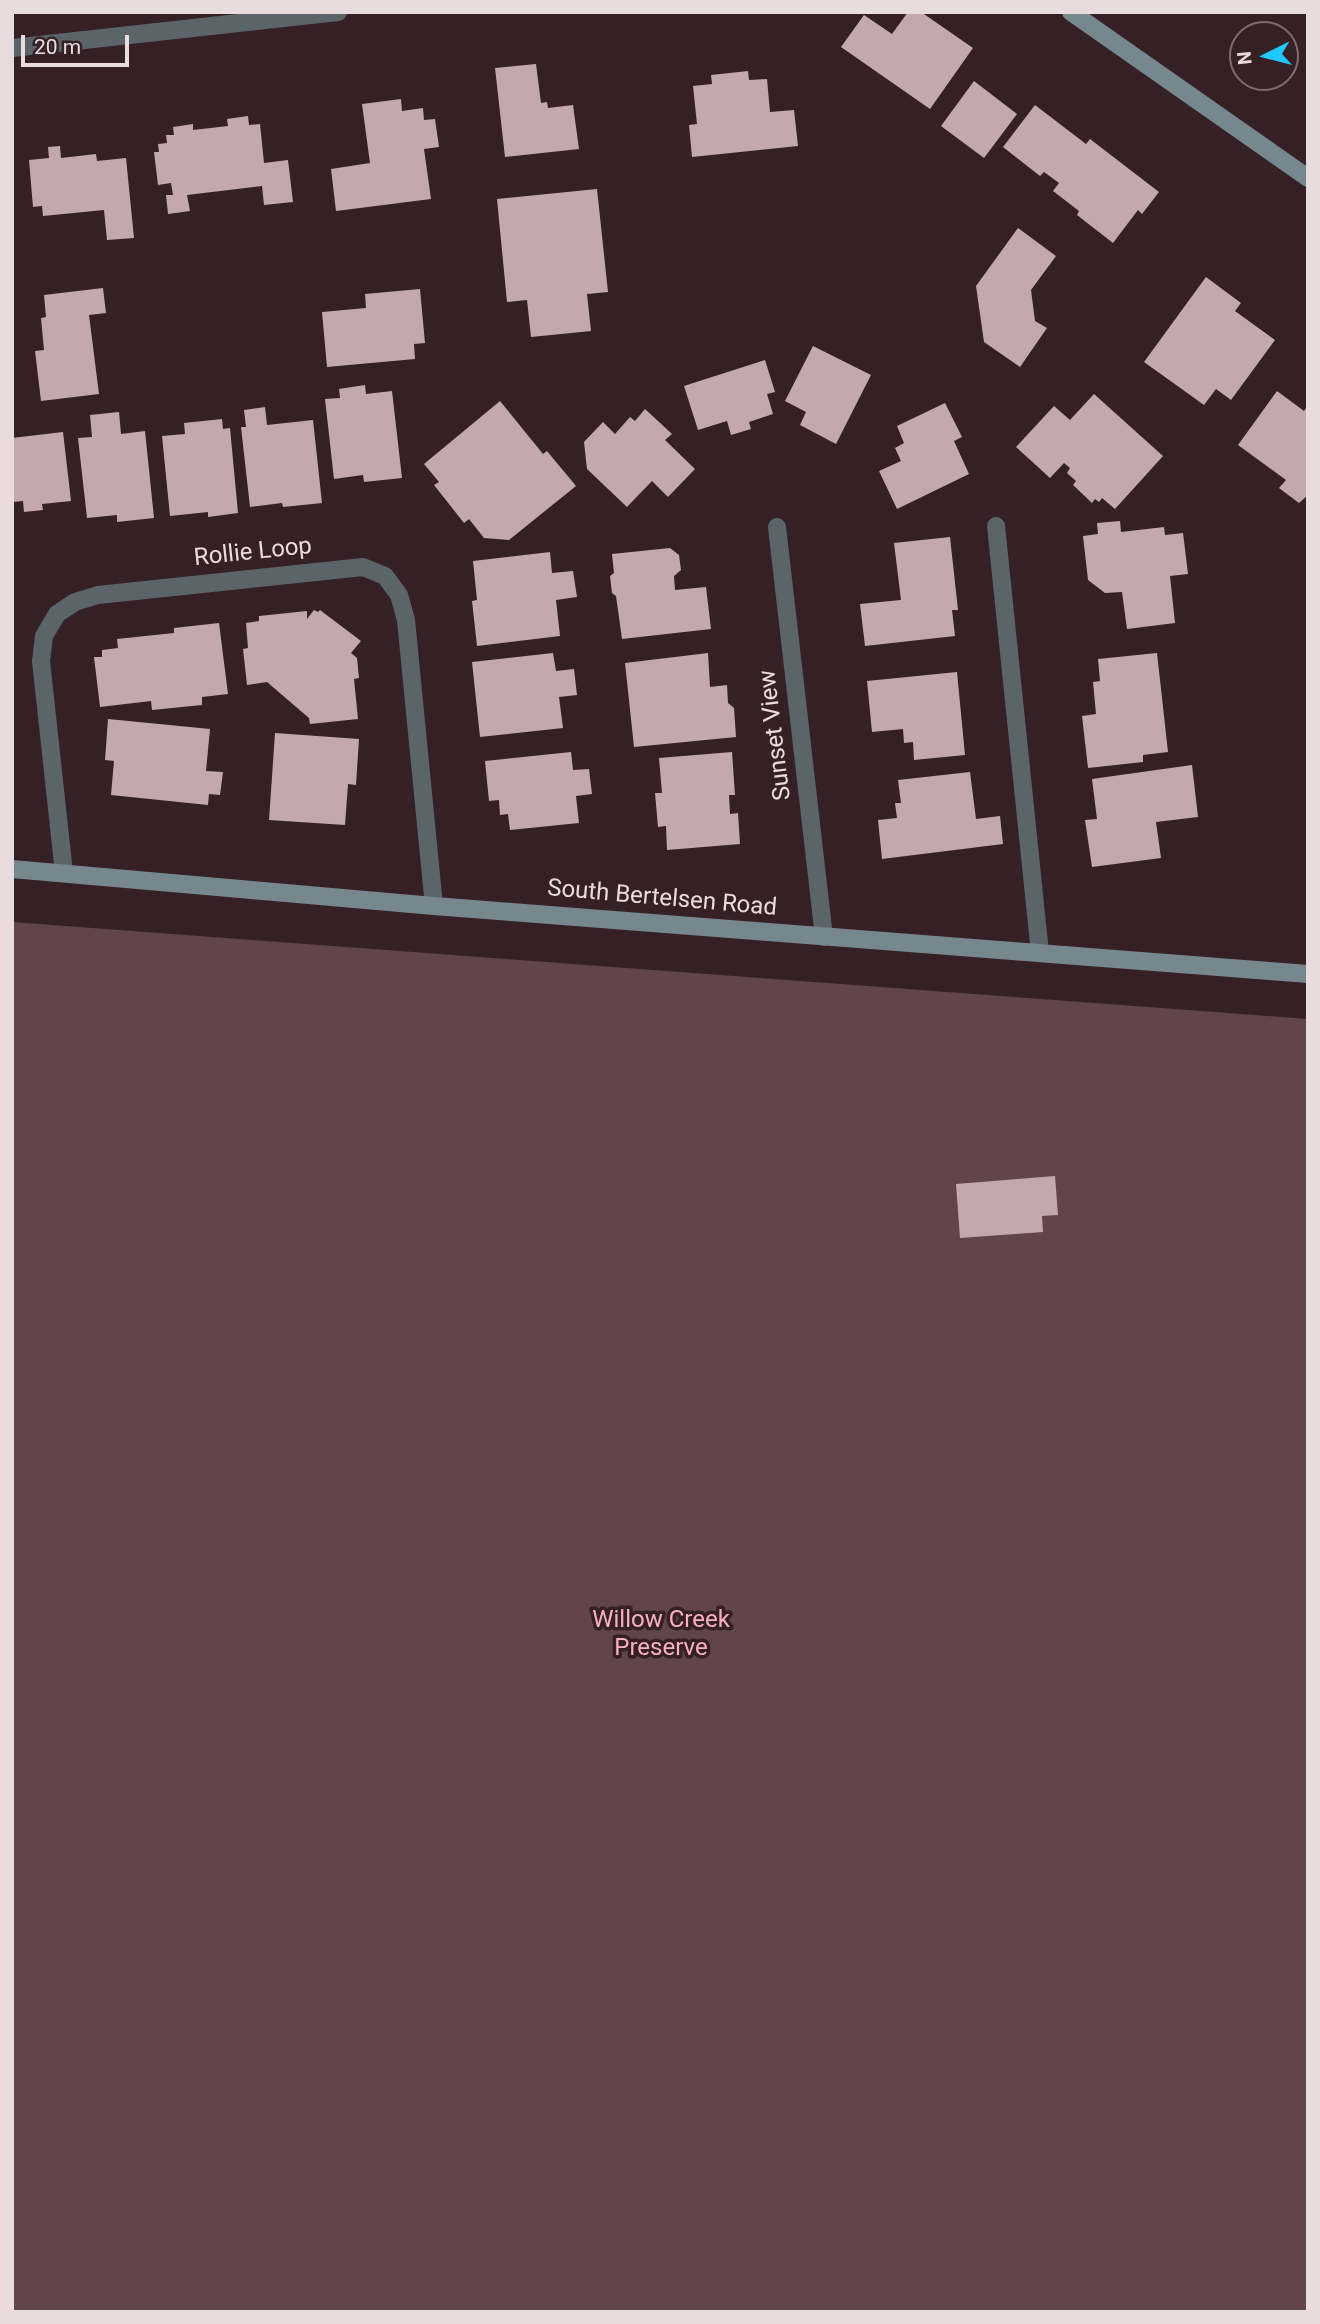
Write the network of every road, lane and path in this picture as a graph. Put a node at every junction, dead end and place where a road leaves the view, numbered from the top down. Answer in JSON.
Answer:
{"nodes":[{"id":1,"x":338,"y":12,"type":"edge"},
{"id":2,"x":1071,"y":12,"type":"edge"},
{"id":3,"x":12,"y":48,"type":"edge"},
{"id":4,"x":1308,"y":178,"type":"edge"},
{"id":5,"x":996,"y":526,"type":"dead end"},
{"id":6,"x":777,"y":527,"type":"dead end"},
{"id":7,"x":12,"y":869,"type":"edge"},
{"id":8,"x":64,"y":873,"type":"junction"},
{"id":9,"x":435,"y":906,"type":"junction"},
{"id":10,"x":824,"y":937,"type":"junction"},
{"id":11,"x":1040,"y":953,"type":"junction"},
{"id":12,"x":1308,"y":974,"type":"edge"}],
"edges":[{"from":1,"to":3,"type":"street"},
{"from":2,"to":4,"type":"main road"},
{"from":5,"to":11,"type":"street"},
{"from":6,"to":10,"type":"street","name":"Sunset View"},
{"from":7,"to":8,"type":"main road","name":"South Bertelsen Road"},
{"from":8,"to":9,"type":"main road","name":"South Bertelsen Road"},
{"from":8,"to":9,"type":"street","name":"Rollie Loop"},
{"from":9,"to":10,"type":"main road","name":"South Bertelsen Road"},
{"from":10,"to":11,"type":"main road","name":"South Bertelsen Road"},
{"from":11,"to":12,"type":"main road","name":"South Bertelsen Road"}]}
